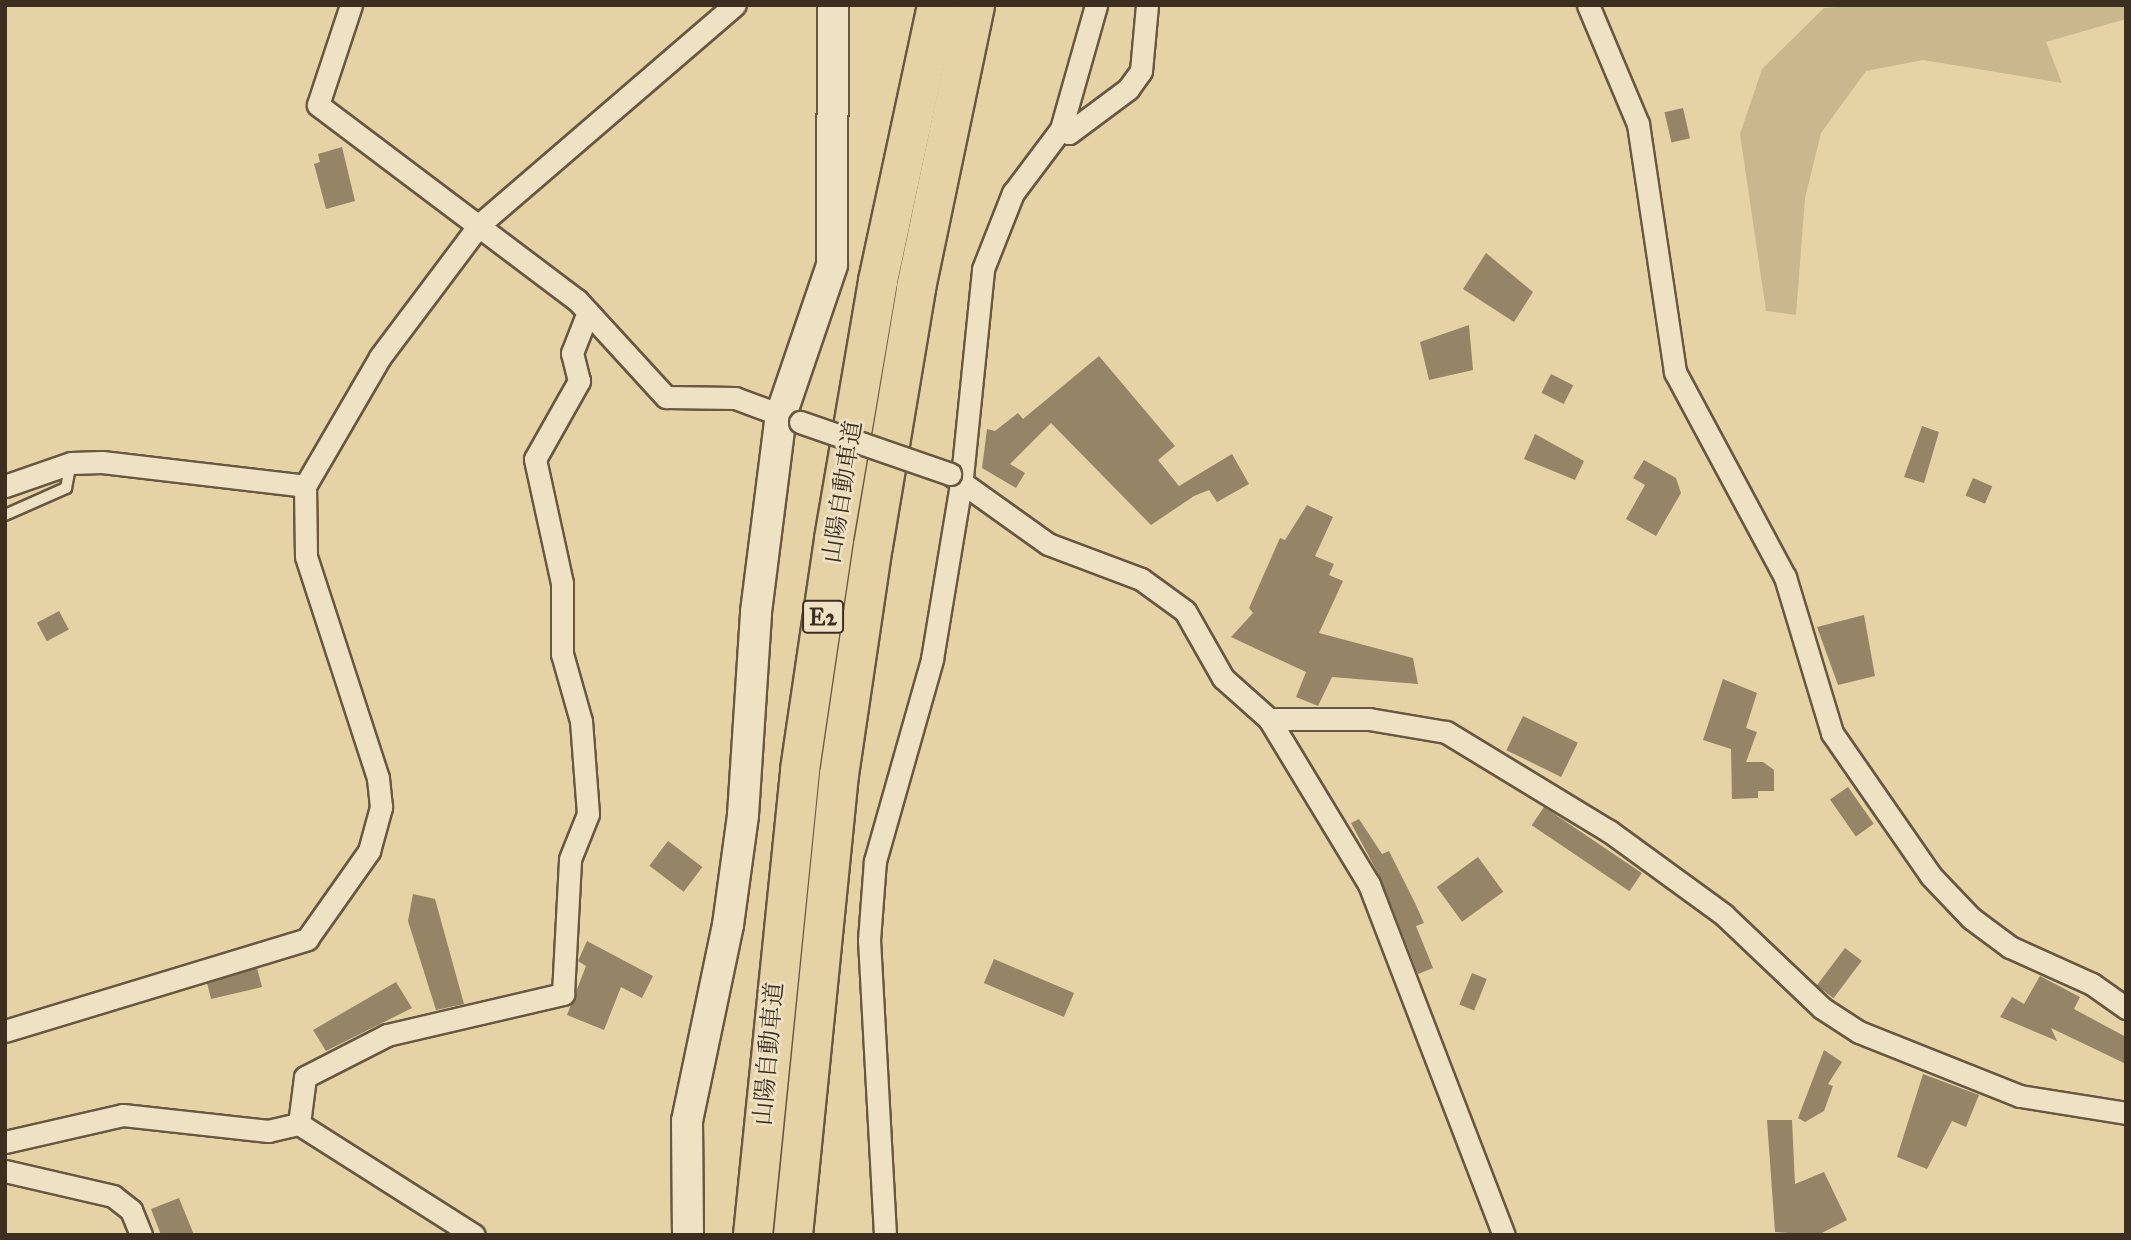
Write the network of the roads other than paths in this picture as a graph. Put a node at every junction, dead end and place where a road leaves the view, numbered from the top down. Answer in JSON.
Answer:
{"nodes":[{"id":1,"x":351,"y":5,"type":"edge"},
{"id":2,"x":735,"y":5,"type":"edge"},
{"id":3,"x":833,"y":5,"type":"edge"},
{"id":4,"x":937,"y":5,"type":"edge"},
{"id":5,"x":975,"y":5,"type":"edge"},
{"id":6,"x":1096,"y":5,"type":"edge"},
{"id":7,"x":1147,"y":5,"type":"edge"},
{"id":8,"x":1588,"y":5,"type":"edge"},
{"id":9,"x":1061,"y":130,"type":"junction"},
{"id":10,"x":480,"y":225,"type":"junction"},
{"id":11,"x":588,"y":312,"type":"junction"},
{"id":12,"x":790,"y":419,"type":"junction"},
{"id":13,"x":71,"y":463,"type":"junction"},
{"id":14,"x":956,"y":475,"type":"junction"},
{"id":15,"x":5,"y":486,"type":"edge"},
{"id":16,"x":305,"y":486,"type":"junction"},
{"id":17,"x":5,"y":515,"type":"edge"},
{"id":18,"x":1269,"y":719,"type":"junction"},
{"id":19,"x":2126,"y":1008,"type":"edge"},
{"id":20,"x":5,"y":1031,"type":"edge"},
{"id":21,"x":2126,"y":1113,"type":"edge"},
{"id":22,"x":299,"y":1124,"type":"junction"},
{"id":23,"x":5,"y":1142,"type":"edge"},
{"id":24,"x":5,"y":1171,"type":"edge"},
{"id":25,"x":141,"y":1235,"type":"edge"},
{"id":26,"x":474,"y":1235,"type":"edge"},
{"id":27,"x":688,"y":1235,"type":"edge"},
{"id":28,"x":753,"y":1235,"type":"edge"},
{"id":29,"x":793,"y":1235,"type":"edge"},
{"id":30,"x":885,"y":1235,"type":"edge"},
{"id":31,"x":1504,"y":1235,"type":"edge"}],
"edges":[{"from":1,"to":10,"type":"street"},
{"from":2,"to":10,"type":"street"},
{"from":3,"to":12,"type":"street"},
{"from":4,"to":28,"type":"highway","name":"山陽自動車道","number":"E2"},
{"from":5,"to":29,"type":"highway","name":"山陽自動車道","number":"E2"},
{"from":6,"to":9,"type":"street"},
{"from":7,"to":9,"type":"street"},
{"from":8,"to":19,"type":"street"},
{"from":9,"to":14,"type":"street"},
{"from":10,"to":11,"type":"street"},
{"from":10,"to":16,"type":"street"},
{"from":11,"to":12,"type":"street"},
{"from":11,"to":22,"type":"street"},
{"from":12,"to":14,"type":"street","bridge":true},
{"from":12,"to":27,"type":"street"},
{"from":13,"to":15,"type":"street"},
{"from":13,"to":16,"type":"street"},
{"from":13,"to":17,"type":"lane"},
{"from":14,"to":18,"type":"street"},
{"from":14,"to":30,"type":"street"},
{"from":16,"to":20,"type":"street"},
{"from":18,"to":21,"type":"street"},
{"from":18,"to":31,"type":"street"},
{"from":22,"to":23,"type":"street"},
{"from":22,"to":26,"type":"street"},
{"from":24,"to":25,"type":"street"}]}
